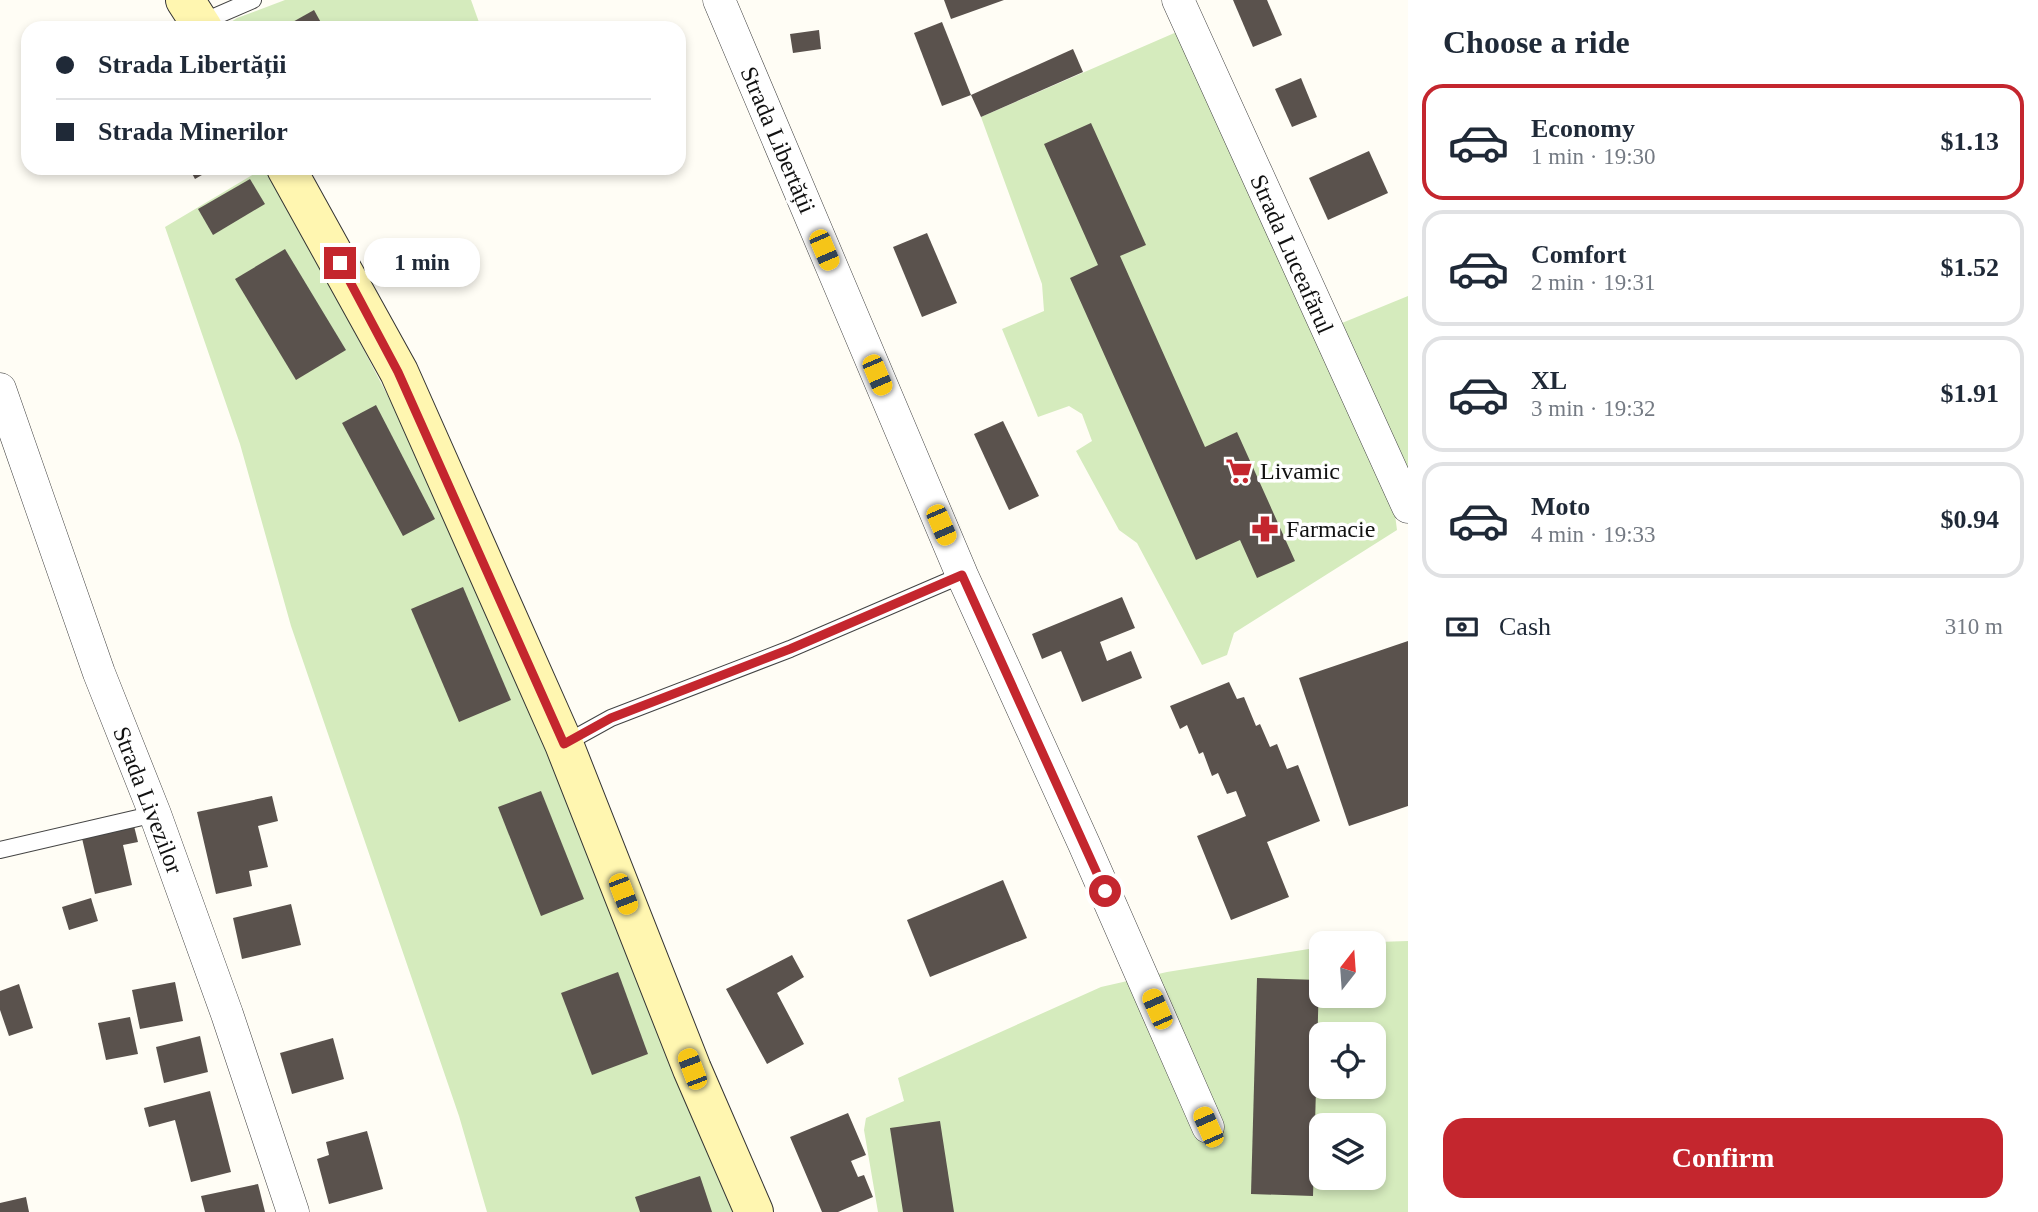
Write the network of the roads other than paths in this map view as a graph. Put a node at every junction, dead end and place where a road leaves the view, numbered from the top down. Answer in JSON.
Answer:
{"nodes":[{"id":1,"x":253,"y":0,"type":"edge"},
{"id":2,"x":719,"y":0,"type":"edge"},
{"id":3,"x":1178,"y":0,"type":"edge"},
{"id":4,"x":196,"y":17,"type":"edge"},
{"id":5,"x":290,"y":175,"type":"edge"},
{"id":6,"x":0,"y":388,"type":"edge"},
{"id":7,"x":1408,"y":507,"type":"edge"},
{"id":8,"x":962,"y":575,"type":"junction"},
{"id":9,"x":564,"y":744,"type":"junction"},
{"id":10,"x":155,"y":814,"type":"junction"},
{"id":11,"x":0,"y":850,"type":"edge"},
{"id":12,"x":1208,"y":1127,"type":"dead end"},
{"id":13,"x":293,"y":1212,"type":"edge"},
{"id":14,"x":754,"y":1212,"type":"edge"}],
"edges":[{"from":1,"to":4,"type":"lane"},
{"from":2,"to":8,"type":"street","name":"Strada Libertății"},
{"from":3,"to":7,"type":"street","name":"Strada Luceafărul"},
{"from":5,"to":9,"type":"street"},
{"from":6,"to":10,"type":"street","name":"Strada Livezilor"},
{"from":8,"to":9,"type":"lane"},
{"from":8,"to":12,"type":"street","name":"Strada Libertății"},
{"from":9,"to":14,"type":"street"},
{"from":10,"to":11,"type":"lane"},
{"from":10,"to":13,"type":"street","name":"Strada Livezilor"}]}
